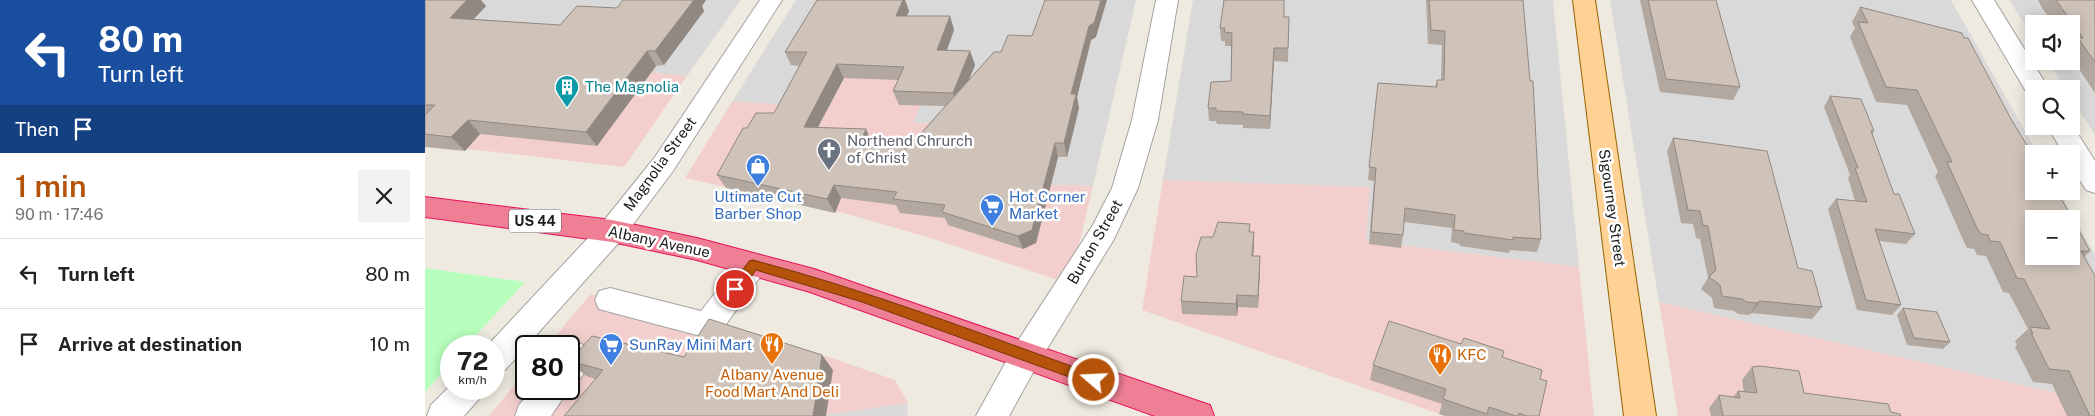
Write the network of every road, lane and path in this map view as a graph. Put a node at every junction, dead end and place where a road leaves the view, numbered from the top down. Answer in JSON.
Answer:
{"nodes":[{"id":1,"x":771,"y":0,"type":"edge"},
{"id":2,"x":1167,"y":0,"type":"edge"},
{"id":3,"x":1584,"y":0,"type":"edge"},
{"id":4,"x":1983,"y":0,"type":"edge"},
{"id":5,"x":2032,"y":80,"type":"edge"},
{"id":6,"x":2066,"y":135,"type":"edge"},
{"id":7,"x":2095,"y":183,"type":"edge"},
{"id":8,"x":425,"y":207,"type":"edge"},
{"id":9,"x":612,"y":231,"type":"junction"},
{"id":10,"x":753,"y":265,"type":"junction"},
{"id":11,"x":610,"y":300,"type":"dead end"},
{"id":12,"x":505,"y":348,"type":"edge"},
{"id":13,"x":1025,"y":357,"type":"junction"},
{"id":14,"x":458,"y":400,"type":"edge"},
{"id":15,"x":544,"y":400,"type":"edge"},
{"id":16,"x":443,"y":416,"type":"edge"},
{"id":17,"x":531,"y":416,"type":"edge"},
{"id":18,"x":992,"y":416,"type":"edge"},
{"id":19,"x":1198,"y":416,"type":"edge"},
{"id":20,"x":1640,"y":416,"type":"edge"}],
"edges":[{"from":1,"to":9,"type":"street","name":"Magnolia Street"},
{"from":2,"to":13,"type":"street","name":"Burton Street"},
{"from":3,"to":20,"type":"main road","name":"Sigourney Street"},
{"from":4,"to":5,"type":"street"},
{"from":6,"to":7,"type":"street"},
{"from":8,"to":9,"type":"highway","name":"Albany Avenue","number":"US 44"},
{"from":9,"to":10,"type":"highway","name":"Albany Avenue","number":"US 44"},
{"from":9,"to":12,"type":"street","name":"Magnolia Street"},
{"from":10,"to":11,"type":"street"},
{"from":10,"to":13,"type":"highway","name":"Albany Avenue","number":"US 44"},
{"from":13,"to":18,"type":"street","name":"Burton Street"},
{"from":13,"to":19,"type":"highway","name":"Albany Avenue","number":"US 44"},
{"from":14,"to":16,"type":"street"},
{"from":15,"to":17,"type":"street"}]}
